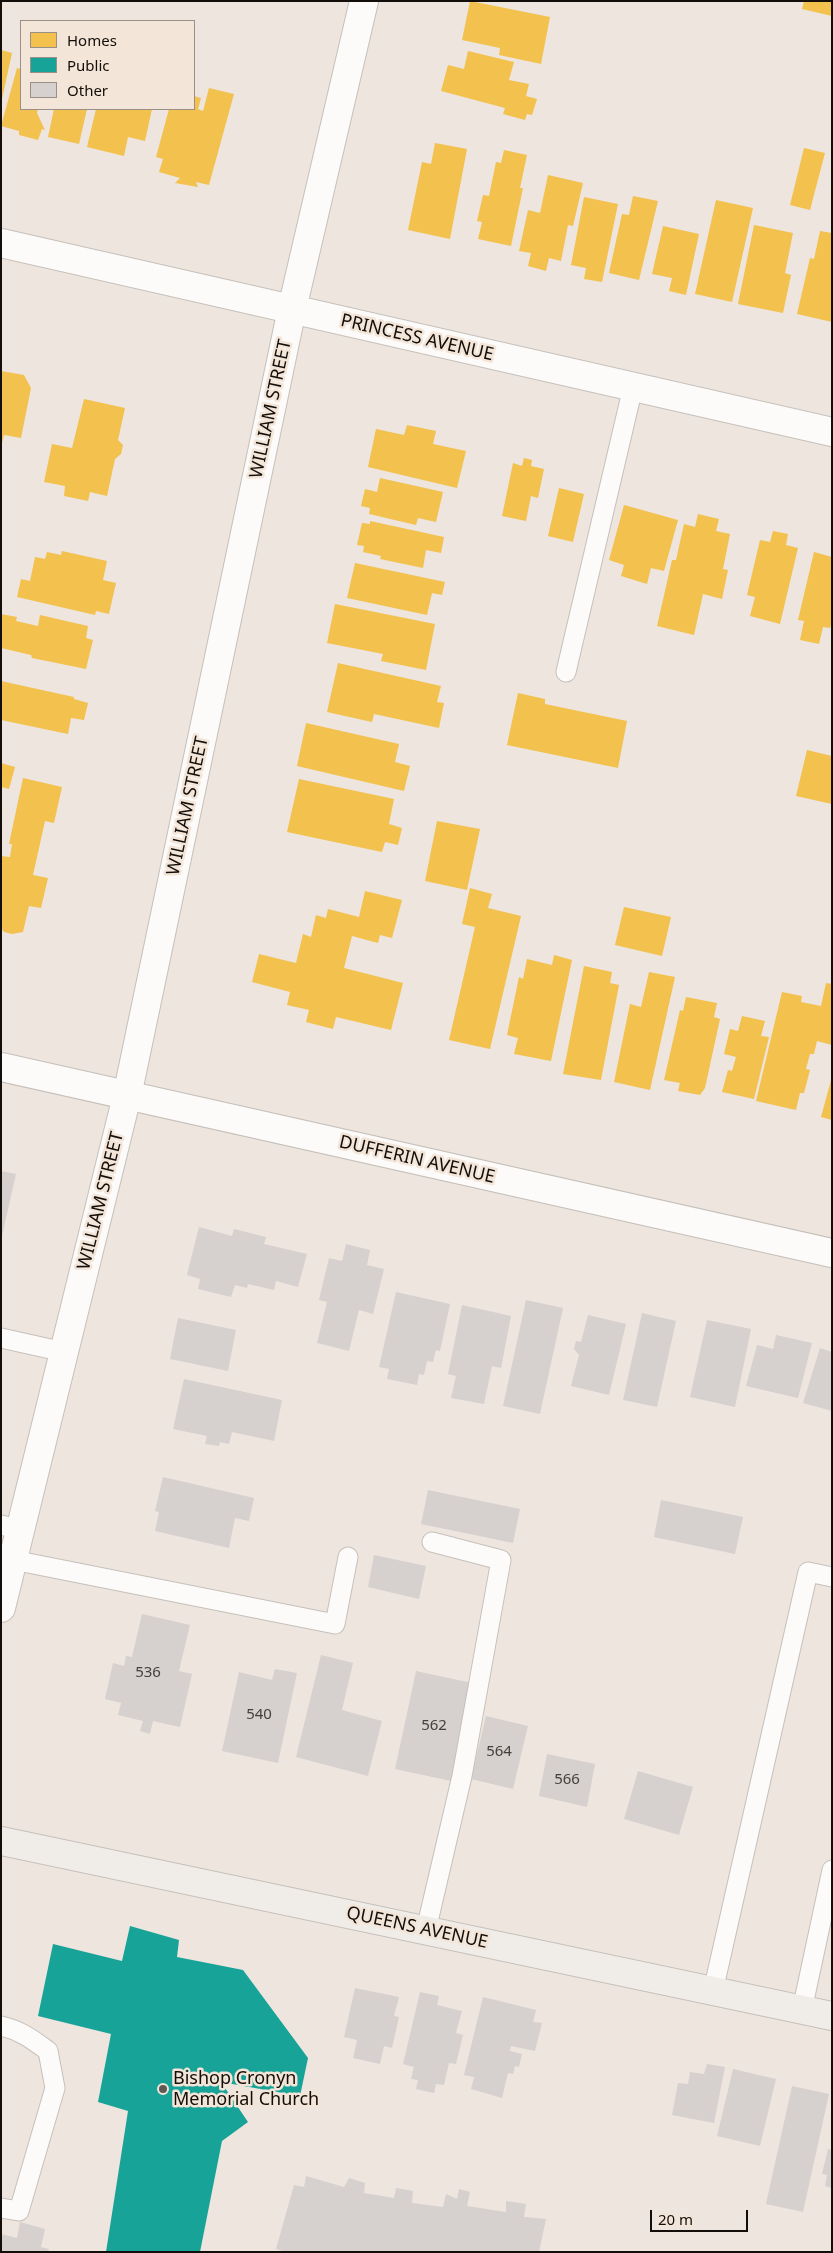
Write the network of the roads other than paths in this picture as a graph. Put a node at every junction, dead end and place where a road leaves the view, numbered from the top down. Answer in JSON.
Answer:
{"nodes":[{"id":1,"x":364,"y":1,"type":"edge"},
{"id":2,"x":1,"y":243,"type":"edge"},
{"id":3,"x":292,"y":309,"type":"junction"},
{"id":4,"x":633,"y":387,"type":"junction"},
{"id":5,"x":832,"y":432,"type":"edge"},
{"id":6,"x":566,"y":672,"type":"dead end"},
{"id":7,"x":1,"y":1068,"type":"edge"},
{"id":8,"x":127,"y":1096,"type":"junction"},
{"id":9,"x":832,"y":1253,"type":"edge"},
{"id":10,"x":1,"y":1338,"type":"edge"},
{"id":11,"x":64,"y":1352,"type":"junction"},
{"id":12,"x":11,"y":1528,"type":"edge"},
{"id":13,"x":432,"y":1542,"type":"dead end"},
{"id":14,"x":348,"y":1558,"type":"dead end"},
{"id":15,"x":13,"y":1560,"type":"junction"},
{"id":16,"x":832,"y":1577,"type":"edge"},
{"id":17,"x":1,"y":1608,"type":"edge"},
{"id":18,"x":1,"y":1841,"type":"edge"},
{"id":19,"x":832,"y":1870,"type":"edge"},
{"id":20,"x":426,"y":1930,"type":"junction"},
{"id":21,"x":713,"y":1991,"type":"junction"},
{"id":22,"x":802,"y":2010,"type":"junction"},
{"id":23,"x":832,"y":2016,"type":"edge"},
{"id":24,"x":1,"y":2026,"type":"edge"},
{"id":25,"x":1,"y":2208,"type":"edge"}],
"edges":[{"from":1,"to":3,"type":"street","name":"WILLIAM STREET"},
{"from":2,"to":3,"type":"street","name":"PRINCESS AVENUE"},
{"from":3,"to":4,"type":"street","name":"PRINCESS AVENUE"},
{"from":3,"to":8,"type":"street","name":"WILLIAM STREET"},
{"from":4,"to":5,"type":"street","name":"PRINCESS AVENUE"},
{"from":4,"to":6,"type":"lane"},
{"from":7,"to":8,"type":"street","name":"DUFFERIN AVENUE"},
{"from":8,"to":9,"type":"street","name":"DUFFERIN AVENUE"},
{"from":8,"to":11,"type":"street","name":"WILLIAM STREET"},
{"from":10,"to":11,"type":"lane"},
{"from":11,"to":12,"type":"street","name":"WILLIAM STREET"},
{"from":12,"to":15,"type":"street","name":"WILLIAM STREET"},
{"from":13,"to":20,"type":"lane"},
{"from":14,"to":15,"type":"lane"},
{"from":15,"to":17,"type":"street","name":"WILLIAM STREET"},
{"from":16,"to":21,"type":"lane"},
{"from":18,"to":20,"type":"main road","name":"QUEENS AVENUE"},
{"from":19,"to":22,"type":"lane"},
{"from":20,"to":21,"type":"main road","name":"QUEENS AVENUE"},
{"from":21,"to":22,"type":"main road","name":"QUEENS AVENUE"},
{"from":22,"to":23,"type":"main road","name":"QUEENS AVENUE"},
{"from":24,"to":25,"type":"lane"}]}
